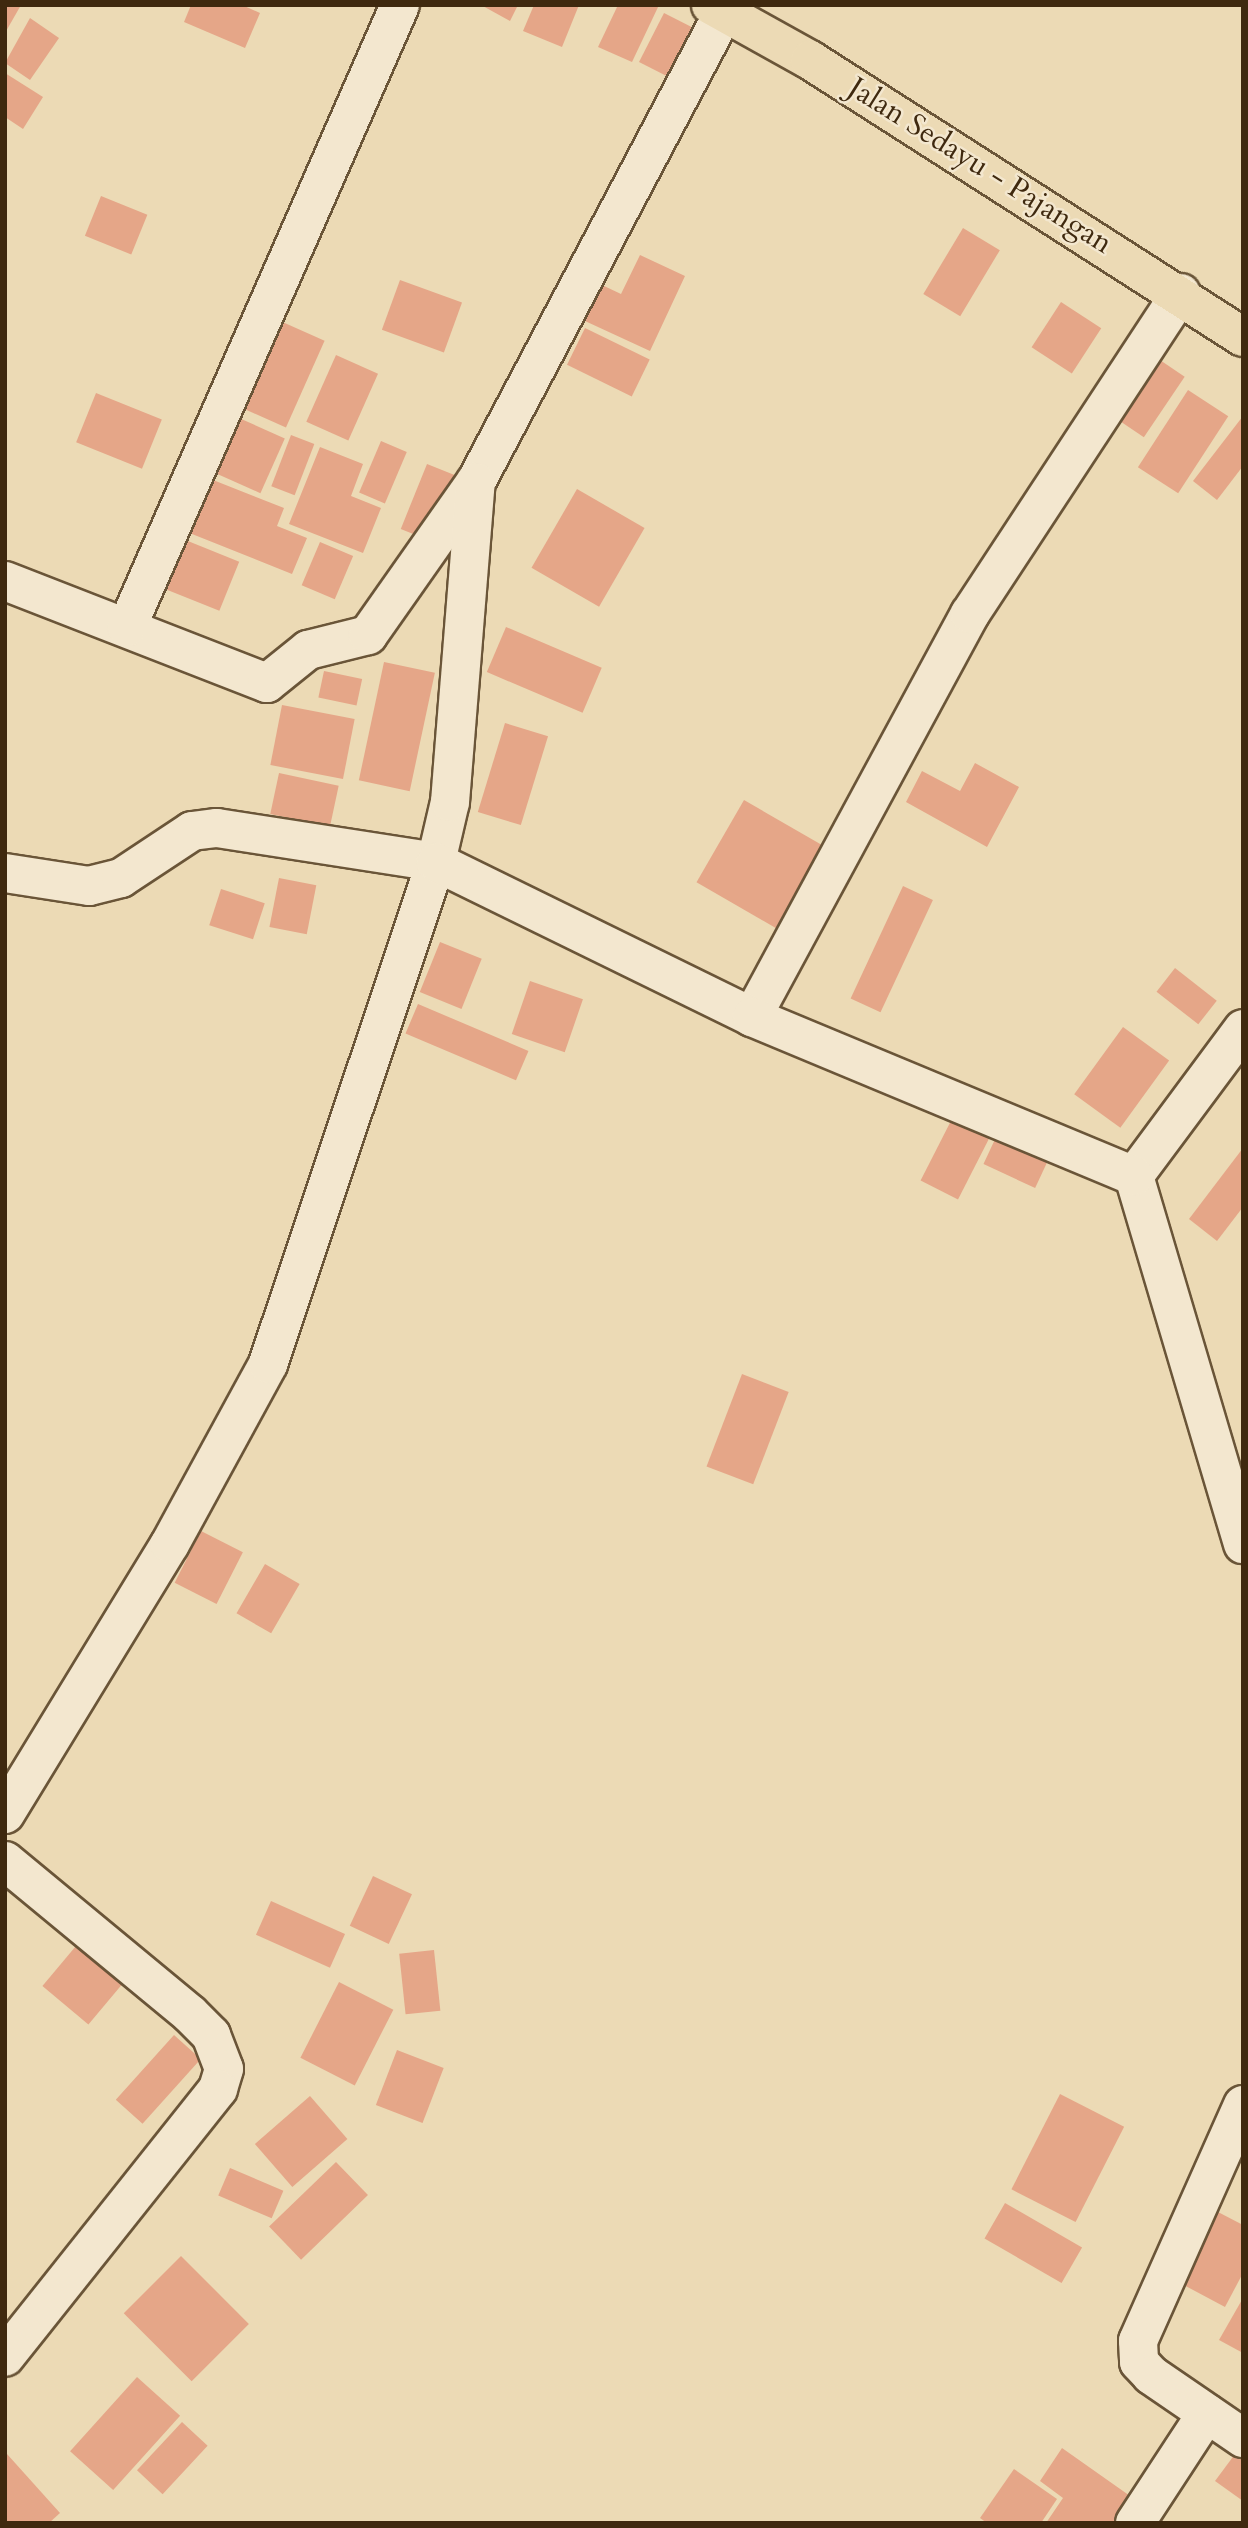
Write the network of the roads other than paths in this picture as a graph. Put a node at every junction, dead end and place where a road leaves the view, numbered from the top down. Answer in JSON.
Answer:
{"nodes":[{"id":1,"x":400,"y":5,"type":"edge"},
{"id":2,"x":718,"y":8,"type":"edge"},
{"id":3,"x":1181,"y":293,"type":"junction"},
{"id":4,"x":1243,"y":337,"type":"edge"},
{"id":5,"x":477,"y":480,"type":"junction"},
{"id":6,"x":5,"y":581,"type":"edge"},
{"id":7,"x":127,"y":626,"type":"junction"},
{"id":8,"x":436,"y":862,"type":"junction"},
{"id":9,"x":5,"y":873,"type":"edge"},
{"id":10,"x":752,"y":1017,"type":"junction"},
{"id":11,"x":1243,"y":1029,"type":"edge"},
{"id":12,"x":1134,"y":1176,"type":"junction"},
{"id":13,"x":1243,"y":1544,"type":"edge"},
{"id":14,"x":5,"y":1814,"type":"edge"},
{"id":15,"x":5,"y":1861,"type":"edge"},
{"id":16,"x":1243,"y":2105,"type":"edge"},
{"id":17,"x":5,"y":2357,"type":"edge"},
{"id":18,"x":1207,"y":2413,"type":"junction"},
{"id":19,"x":1243,"y":2438,"type":"edge"},
{"id":20,"x":1136,"y":2523,"type":"edge"}],
"edges":[{"from":1,"to":7,"type":"street"},
{"from":2,"to":3,"type":"main road","name":"Jalan Sedayu - Pajangan"},
{"from":2,"to":5,"type":"street"},
{"from":3,"to":4,"type":"main road","name":"Jalan Sedayu - Pajangan"},
{"from":3,"to":10,"type":"street"},
{"from":5,"to":7,"type":"street"},
{"from":5,"to":8,"type":"street"},
{"from":6,"to":7,"type":"street"},
{"from":8,"to":9,"type":"street"},
{"from":8,"to":10,"type":"street"},
{"from":8,"to":14,"type":"street"},
{"from":10,"to":12,"type":"street"},
{"from":11,"to":12,"type":"street"},
{"from":12,"to":13,"type":"street"},
{"from":15,"to":17,"type":"street"},
{"from":16,"to":18,"type":"street"},
{"from":18,"to":19,"type":"street"},
{"from":18,"to":20,"type":"street"}]}
